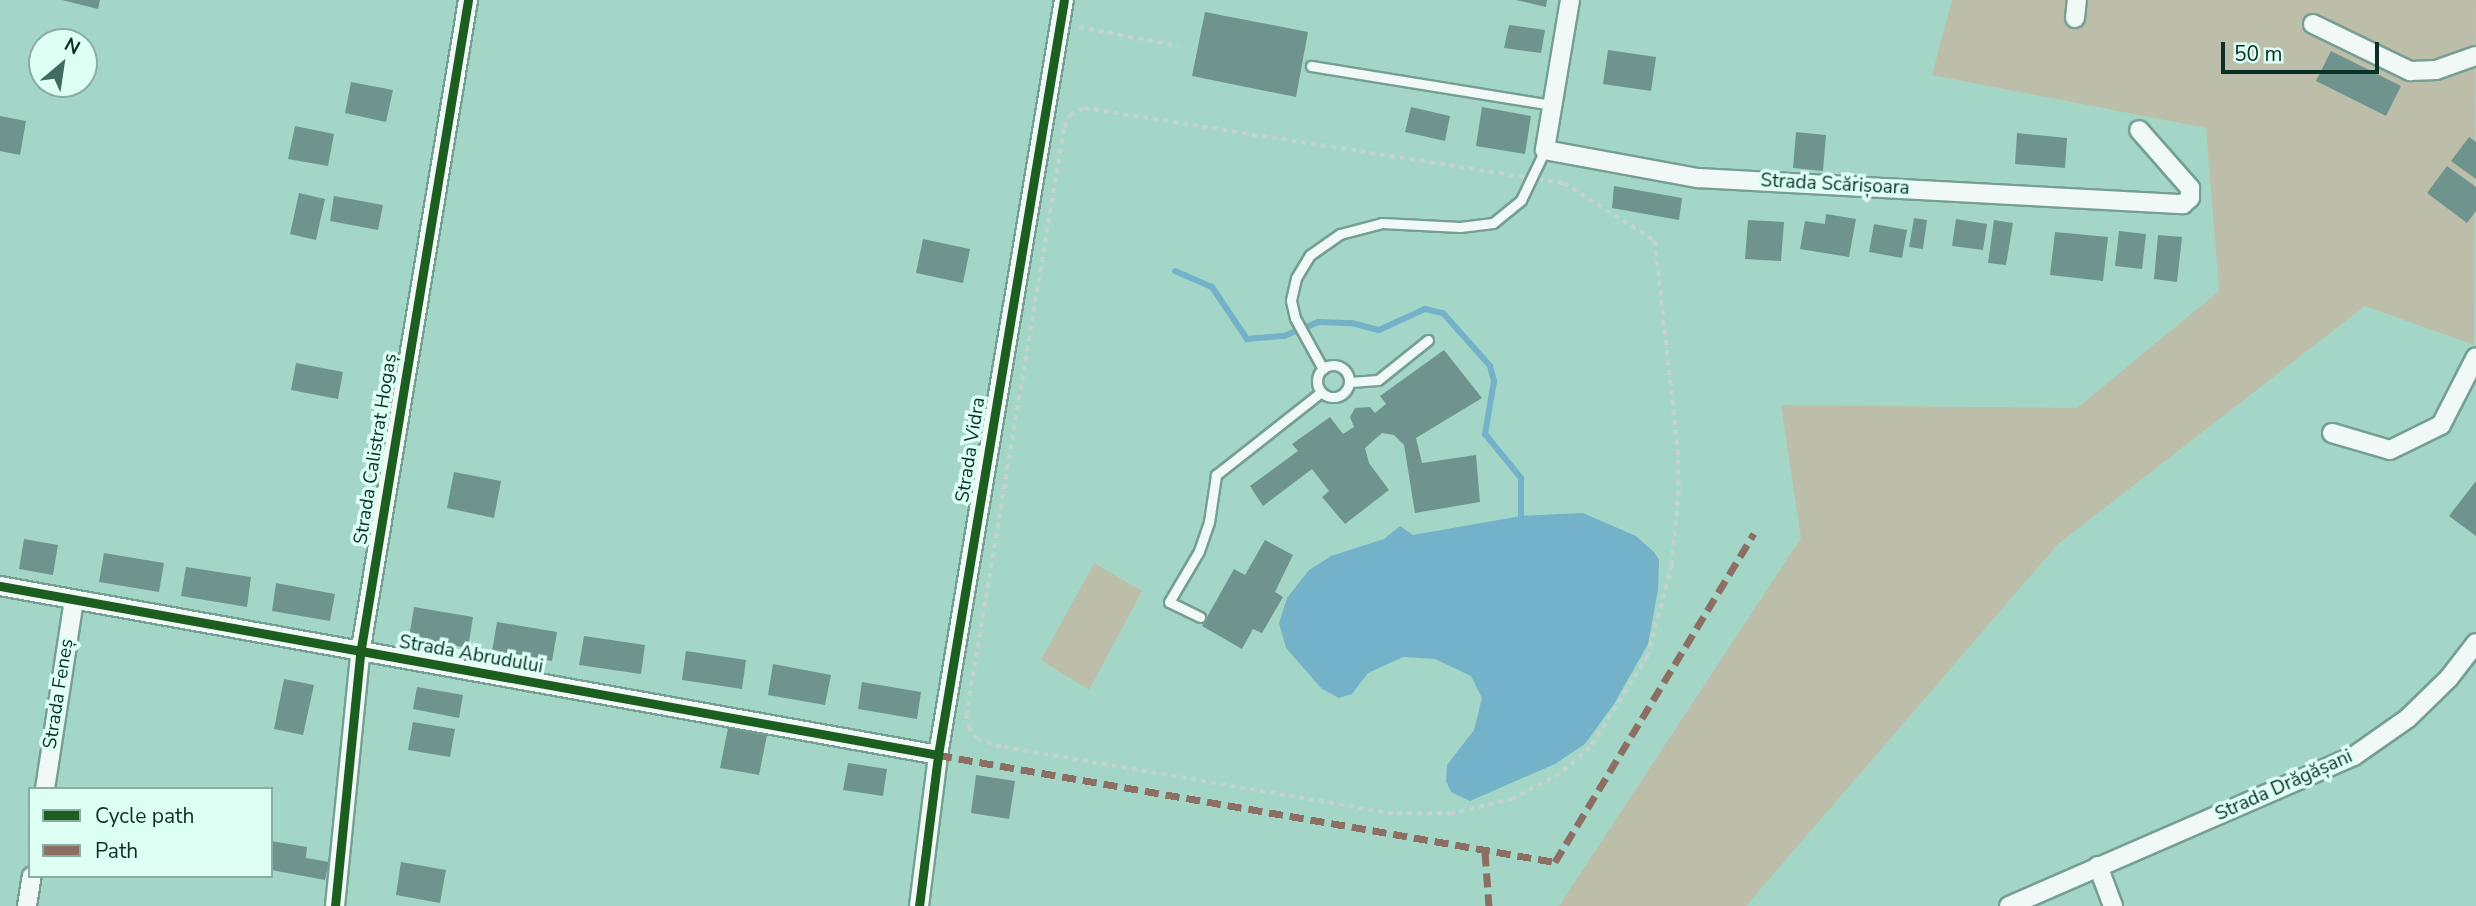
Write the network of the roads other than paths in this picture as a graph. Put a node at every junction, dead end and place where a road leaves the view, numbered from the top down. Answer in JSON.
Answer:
{"nodes":[{"id":1,"x":468,"y":0,"type":"edge"},
{"id":2,"x":1064,"y":0,"type":"edge"},
{"id":3,"x":1570,"y":0,"type":"edge"},
{"id":4,"x":2313,"y":24,"type":"dead end"},
{"id":5,"x":2476,"y":56,"type":"edge"},
{"id":6,"x":1311,"y":66,"type":"dead end"},
{"id":7,"x":1553,"y":104,"type":"junction"},
{"id":8,"x":2139,"y":130,"type":"dead end"},
{"id":9,"x":1545,"y":150,"type":"junction"},
{"id":10,"x":1428,"y":340,"type":"dead end"},
{"id":11,"x":2476,"y":356,"type":"edge"},
{"id":12,"x":1323,"y":369,"type":"junction"},
{"id":13,"x":1350,"y":382,"type":"junction"},
{"id":14,"x":1321,"y":392,"type":"junction"},
{"id":15,"x":2332,"y":433,"type":"dead end"},
{"id":16,"x":0,"y":586,"type":"edge"},
{"id":17,"x":74,"y":600,"type":"junction"},
{"id":18,"x":1200,"y":617,"type":"dead end"},
{"id":19,"x":2476,"y":643,"type":"edge"},
{"id":20,"x":360,"y":654,"type":"junction"},
{"id":21,"x":937,"y":755,"type":"junction"},
{"id":22,"x":45,"y":787,"type":"edge"},
{"id":23,"x":2098,"y":866,"type":"junction"},
{"id":24,"x":32,"y":878,"type":"edge"},
{"id":25,"x":27,"y":906,"type":"edge"},
{"id":26,"x":335,"y":906,"type":"edge"},
{"id":27,"x":919,"y":906,"type":"edge"},
{"id":28,"x":2009,"y":906,"type":"edge"},
{"id":29,"x":2113,"y":906,"type":"edge"}],
"edges":[{"from":1,"to":20,"type":"street","name":"Strada Calistrat Hogaș"},
{"from":2,"to":21,"type":"street","name":"Strada Vidra"},
{"from":3,"to":7,"type":"street"},
{"from":4,"to":5,"type":"street"},
{"from":6,"to":7,"type":"lane"},
{"from":7,"to":9,"type":"street"},
{"from":8,"to":9,"type":"street","name":"Strada Scărișoara"},
{"from":9,"to":12,"type":"lane"},
{"from":10,"to":13,"type":"lane"},
{"from":11,"to":15,"type":"street"},
{"from":12,"to":13,"type":"lane"},
{"from":12,"to":14,"type":"lane"},
{"from":13,"to":14,"type":"lane"},
{"from":14,"to":18,"type":"lane"},
{"from":16,"to":17,"type":"street","name":"Strada Abrudului"},
{"from":17,"to":20,"type":"street","name":"Strada Abrudului"},
{"from":17,"to":22,"type":"street","name":"Strada Feneș"},
{"from":19,"to":23,"type":"street","name":"Strada Drăgășani"},
{"from":20,"to":21,"type":"street","name":"Strada Abrudului"},
{"from":20,"to":26,"type":"street","name":"Strada Calistrat Hogaș"},
{"from":21,"to":27,"type":"street","name":"Strada Vidra"},
{"from":23,"to":28,"type":"street","name":"Strada Drăgășani"},
{"from":23,"to":29,"type":"street"},
{"from":24,"to":25,"type":"street"}]}
